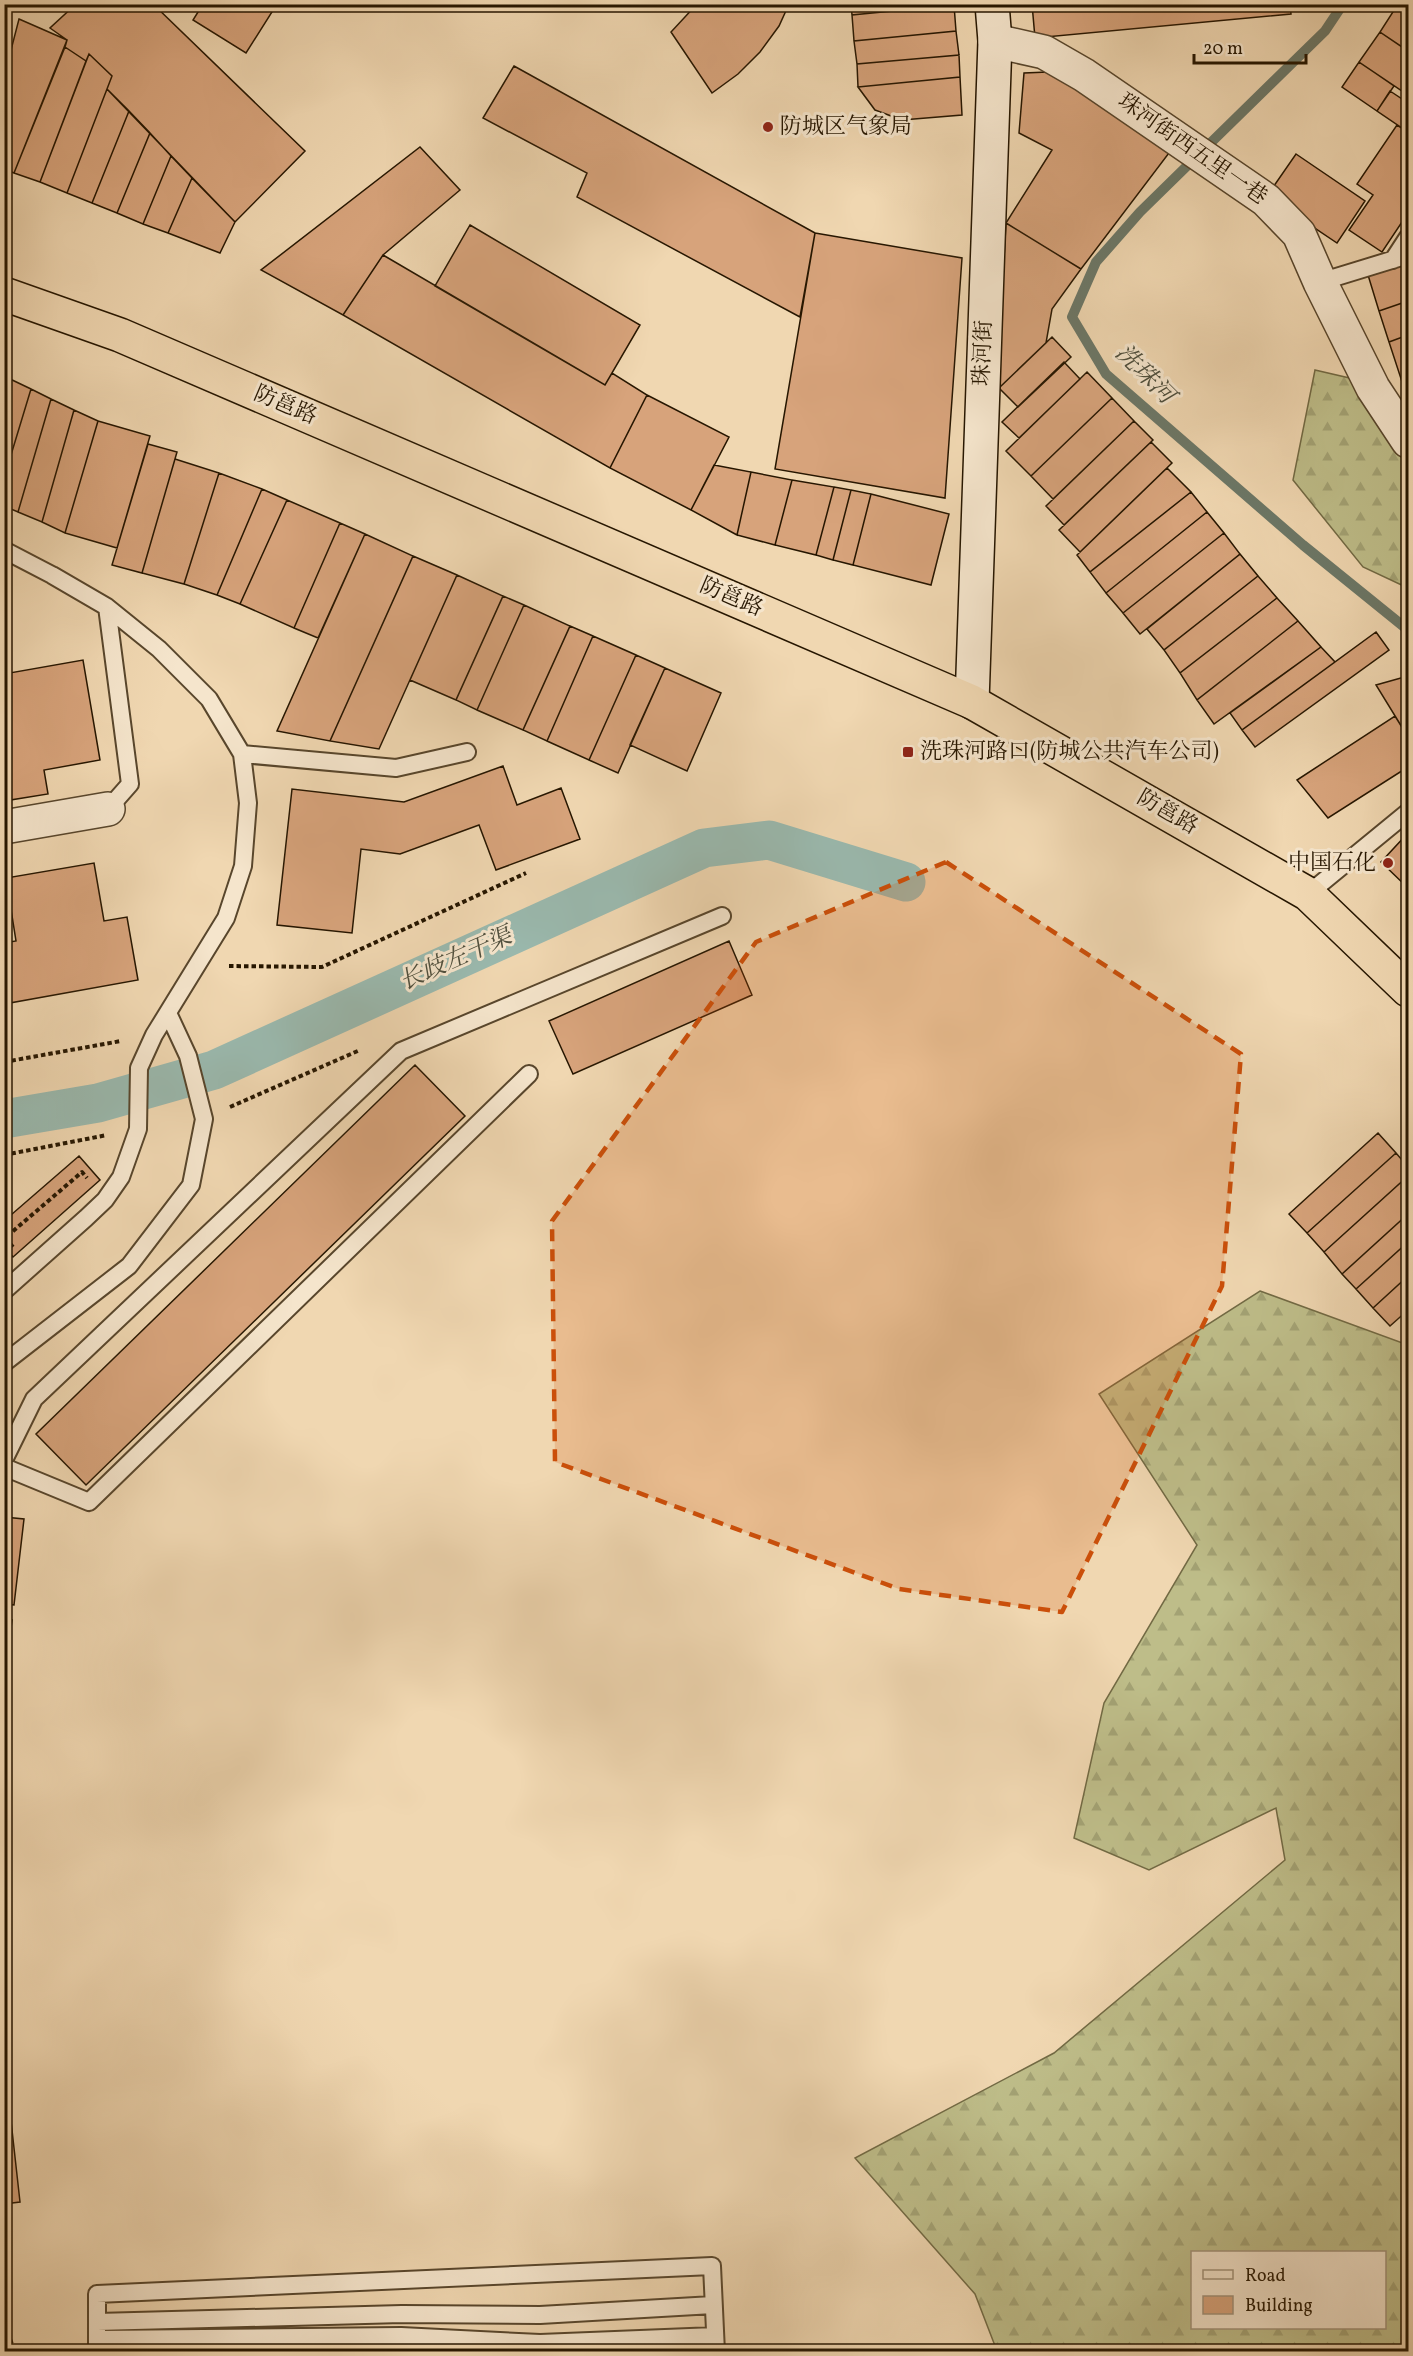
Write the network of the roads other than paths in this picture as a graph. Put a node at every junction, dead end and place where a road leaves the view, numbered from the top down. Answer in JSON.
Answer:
{"nodes":[{"id":1,"x":992,"y":4,"type":"edge"},
{"id":2,"x":995,"y":41,"type":"junction"},
{"id":3,"x":1408,"y":237,"type":"edge"},
{"id":4,"x":1401,"y":258,"type":"edge"},
{"id":5,"x":1320,"y":282,"type":"junction"},
{"id":6,"x":4,"y":294,"type":"edge"},
{"id":7,"x":1408,"y":441,"type":"edge"},
{"id":8,"x":4,"y":550,"type":"edge"},
{"id":9,"x":107,"y":608,"type":"junction"},
{"id":10,"x":972,"y":702,"type":"junction"},
{"id":11,"x":467,"y":752,"type":"dead end"},
{"id":12,"x":242,"y":754,"type":"junction"},
{"id":13,"x":108,"y":809,"type":"joint"},
{"id":14,"x":1408,"y":812,"type":"edge"},
{"id":15,"x":4,"y":826,"type":"edge"},
{"id":16,"x":1308,"y":894,"type":"junction"},
{"id":17,"x":722,"y":916,"type":"dead end"},
{"id":18,"x":1408,"y":990,"type":"edge"},
{"id":19,"x":168,"y":1013,"type":"junction"},
{"id":20,"x":529,"y":1074,"type":"dead end"},
{"id":21,"x":4,"y":1291,"type":"edge"},
{"id":22,"x":4,"y":1364,"type":"edge"},
{"id":23,"x":4,"y":1460,"type":"edge"},
{"id":24,"x":4,"y":1467,"type":"edge"},
{"id":25,"x":713,"y":2305,"type":"junction"},
{"id":26,"x":97,"y":2337,"type":"edge"},
{"id":27,"x":715,"y":2344,"type":"edge"},
{"id":28,"x":209,"y":2345,"type":"edge"}],
"edges":[{"from":1,"to":2,"type":"street","name":"珠河街"},
{"from":2,"to":5,"type":"street","name":"珠河街西五里一巷"},
{"from":2,"to":10,"type":"street","name":"珠河街"},
{"from":3,"to":4,"type":"lane"},
{"from":4,"to":5,"type":"lane"},
{"from":5,"to":7,"type":"street","name":"珠河街西五里一巷"},
{"from":6,"to":10,"type":"highway","name":"防邕路"},
{"from":8,"to":9,"type":"lane"},
{"from":9,"to":12,"type":"lane"},
{"from":9,"to":13,"type":"lane"},
{"from":10,"to":16,"type":"highway","name":"防邕路"},
{"from":11,"to":12,"type":"lane"},
{"from":12,"to":19,"type":"lane"},
{"from":13,"to":15,"type":"street"},
{"from":14,"to":16,"type":"lane"},
{"from":16,"to":18,"type":"highway","name":"防邕路"},
{"from":17,"to":23,"type":"lane"},
{"from":19,"to":21,"type":"lane"},
{"from":19,"to":22,"type":"lane"},
{"from":20,"to":24,"type":"lane"},
{"from":25,"to":26,"type":"lane"},
{"from":25,"to":26,"type":"lane"},
{"from":25,"to":27,"type":"lane"},
{"from":26,"to":28,"type":"lane"},
{"from":27,"to":28,"type":"lane"}]}
